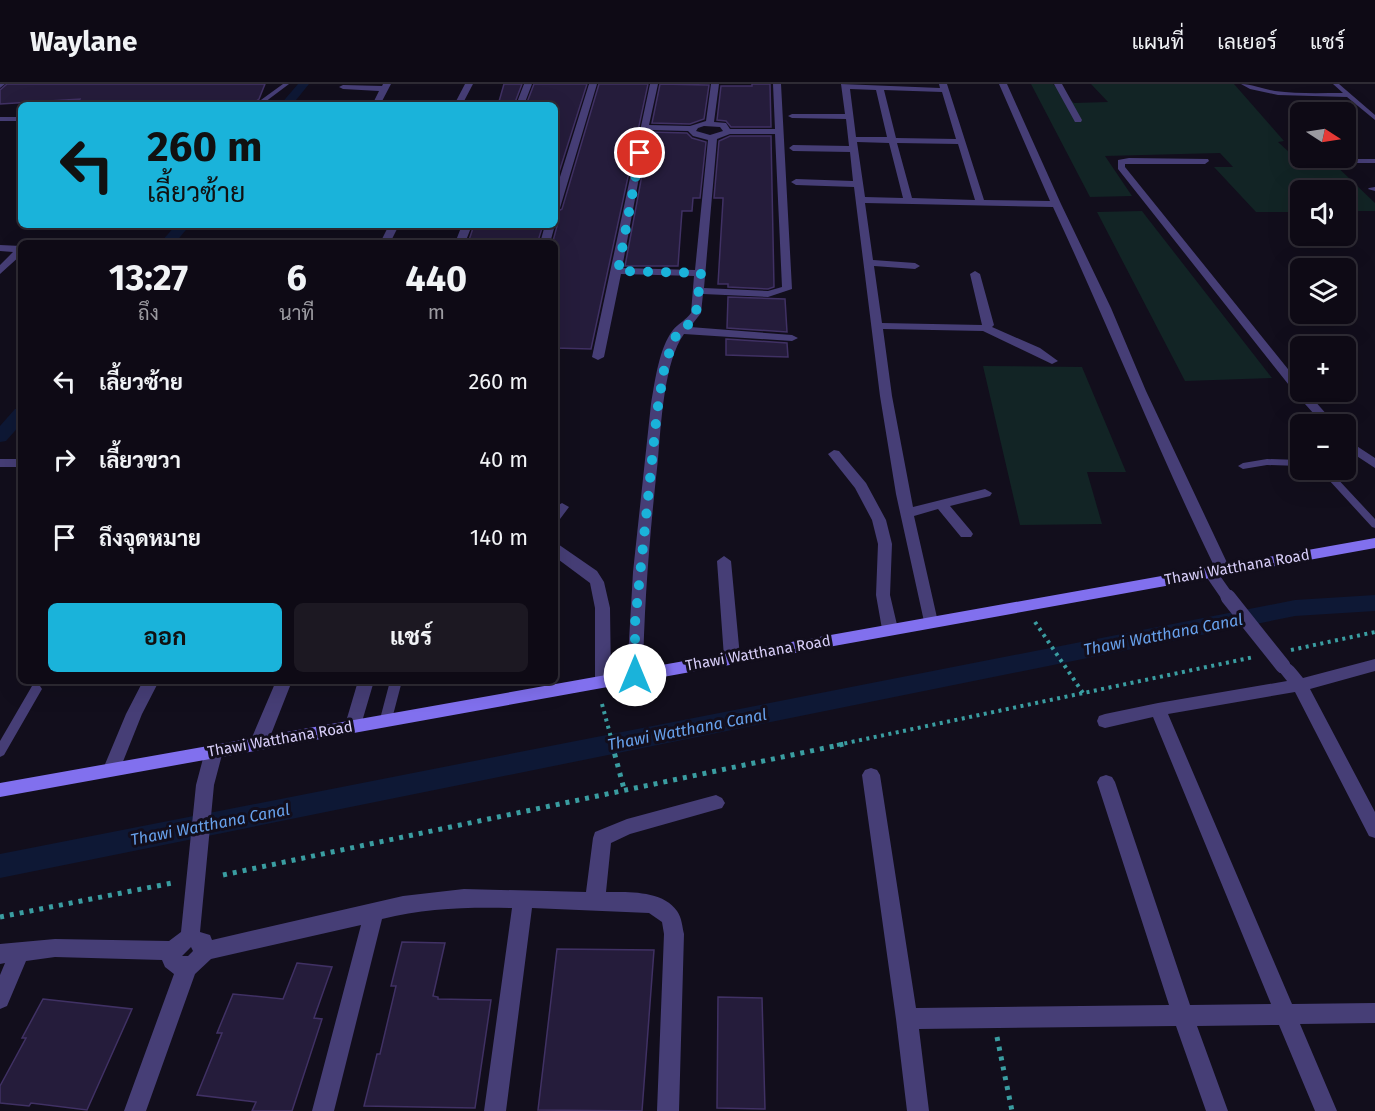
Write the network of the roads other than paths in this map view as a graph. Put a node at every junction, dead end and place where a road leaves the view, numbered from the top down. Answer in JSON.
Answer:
{"nodes":[{"id":1,"x":286,"y":84,"type":"edge"},
{"id":2,"x":469,"y":84,"type":"edge"},
{"id":3,"x":528,"y":84,"type":"edge"},
{"id":4,"x":593,"y":84,"type":"edge"},
{"id":5,"x":654,"y":84,"type":"edge"},
{"id":6,"x":715,"y":84,"type":"edge"},
{"id":7,"x":777,"y":84,"type":"edge"},
{"id":8,"x":1003,"y":84,"type":"edge"},
{"id":9,"x":1058,"y":84,"type":"edge"},
{"id":10,"x":1244,"y":84,"type":"edge"},
{"id":11,"x":1272,"y":84,"type":"edge"},
{"id":12,"x":1336,"y":84,"type":"edge"},
{"id":13,"x":386,"y":86,"type":"edge"},
{"id":14,"x":845,"y":86,"type":"edge"},
{"id":15,"x":879,"y":86,"type":"edge"},
{"id":16,"x":343,"y":87,"type":"dead end"},
{"id":17,"x":944,"y":87,"type":"edge"},
{"id":18,"x":1280,"y":92,"type":"junction"},
{"id":19,"x":1348,"y":95,"type":"junction"},
{"id":20,"x":262,"y":102,"type":"edge"},
{"id":21,"x":378,"y":102,"type":"edge"},
{"id":22,"x":460,"y":102,"type":"edge"},
{"id":23,"x":521,"y":102,"type":"edge"},
{"id":24,"x":792,"y":116,"type":"dead end"},
{"id":25,"x":850,"y":117,"type":"junction"},
{"id":26,"x":1375,"y":118,"type":"edge"},
{"id":27,"x":0,"y":119,"type":"edge"},
{"id":28,"x":18,"y":119,"type":"edge"},
{"id":29,"x":1078,"y":120,"type":"dead end"},
{"id":30,"x":710,"y":123,"type":"junction"},
{"id":31,"x":644,"y":127,"type":"junction"},
{"id":32,"x":692,"y":129,"type":"junction"},
{"id":33,"x":728,"y":130,"type":"junction"},
{"id":34,"x":780,"y":132,"type":"junction"},
{"id":35,"x":713,"y":137,"type":"junction"},
{"id":36,"x":853,"y":139,"type":"junction"},
{"id":37,"x":891,"y":140,"type":"junction"},
{"id":38,"x":960,"y":142,"type":"junction"},
{"id":39,"x":793,"y":148,"type":"dead end"},
{"id":40,"x":854,"y":149,"type":"junction"},
{"id":41,"x":1205,"y":161,"type":"dead end"},
{"id":42,"x":1356,"y":161,"type":"edge"},
{"id":43,"x":1375,"y":161,"type":"edge"},
{"id":44,"x":796,"y":182,"type":"dead end"},
{"id":45,"x":858,"y":184,"type":"junction"},
{"id":46,"x":558,"y":198,"type":"edge"},
{"id":47,"x":861,"y":200,"type":"junction"},
{"id":48,"x":908,"y":201,"type":"junction"},
{"id":49,"x":980,"y":202,"type":"junction"},
{"id":50,"x":1056,"y":204,"type":"junction"},
{"id":51,"x":0,"y":249,"type":"edge"},
{"id":52,"x":18,"y":249,"type":"edge"},
{"id":53,"x":18,"y":252,"type":"edge"},
{"id":54,"x":870,"y":263,"type":"junction"},
{"id":55,"x":915,"y":266,"type":"dead end"},
{"id":56,"x":0,"y":271,"type":"edge"},
{"id":57,"x":618,"y":271,"type":"junction"},
{"id":58,"x":701,"y":273,"type":"junction"},
{"id":59,"x":975,"y":274,"type":"dead end"},
{"id":60,"x":700,"y":291,"type":"junction"},
{"id":61,"x":876,"y":326,"type":"junction"},
{"id":62,"x":985,"y":328,"type":"junction"},
{"id":63,"x":679,"y":330,"type":"junction"},
{"id":64,"x":792,"y":338,"type":"dead end"},
{"id":65,"x":598,"y":357,"type":"dead end"},
{"id":66,"x":1052,"y":361,"type":"dead end"},
{"id":67,"x":1290,"y":377,"type":"edge"},
{"id":68,"x":1310,"y":402,"type":"edge"},
{"id":69,"x":1321,"y":414,"type":"edge"},
{"id":70,"x":1356,"y":452,"type":"edge"},
{"id":71,"x":834,"y":454,"type":"dead end"},
{"id":72,"x":2,"y":463,"type":"dead end"},
{"id":73,"x":18,"y":463,"type":"edge"},
{"id":74,"x":1290,"y":463,"type":"edge"},
{"id":75,"x":1375,"y":464,"type":"edge"},
{"id":76,"x":1243,"y":466,"type":"dead end"},
{"id":77,"x":1334,"y":480,"type":"edge"},
{"id":78,"x":985,"y":493,"type":"dead end"},
{"id":79,"x":941,"y":504,"type":"junction"},
{"id":80,"x":907,"y":513,"type":"junction"},
{"id":81,"x":1375,"y":525,"type":"edge"},
{"id":82,"x":966,"y":534,"type":"dead end"},
{"id":83,"x":1375,"y":543,"type":"edge"},
{"id":84,"x":558,"y":552,"type":"edge"},
{"id":85,"x":724,"y":561,"type":"dead end"},
{"id":86,"x":1217,"y":571,"type":"junction"},
{"id":87,"x":930,"y":622,"type":"junction"},
{"id":88,"x":890,"y":629,"type":"junction"},
{"id":89,"x":732,"y":657,"type":"junction"},
{"id":90,"x":1375,"y":666,"type":"edge"},
{"id":91,"x":635,"y":675,"type":"junction"},
{"id":92,"x":603,"y":680,"type":"junction"},
{"id":93,"x":149,"y":684,"type":"edge"},
{"id":94,"x":283,"y":684,"type":"edge"},
{"id":95,"x":365,"y":684,"type":"edge"},
{"id":96,"x":395,"y":684,"type":"edge"},
{"id":97,"x":1300,"y":685,"type":"junction"},
{"id":98,"x":36,"y":689,"type":"dead end"},
{"id":99,"x":1158,"y":709,"type":"junction"},
{"id":100,"x":386,"y":719,"type":"junction"},
{"id":101,"x":1105,"y":721,"type":"dead end"},
{"id":102,"x":352,"y":725,"type":"junction"},
{"id":103,"x":259,"y":742,"type":"junction"},
{"id":104,"x":214,"y":751,"type":"junction"},
{"id":105,"x":0,"y":752,"type":"edge"},
{"id":106,"x":112,"y":769,"type":"junction"},
{"id":107,"x":871,"y":775,"type":"dead end"},
{"id":108,"x":1106,"y":782,"type":"dead end"},
{"id":109,"x":0,"y":789,"type":"edge"},
{"id":110,"x":716,"y":802,"type":"dead end"},
{"id":111,"x":1372,"y":819,"type":"edge"},
{"id":112,"x":523,"y":899,"type":"junction"},
{"id":113,"x":595,"y":900,"type":"junction"},
{"id":114,"x":374,"y":911,"type":"junction"},
{"id":115,"x":197,"y":944,"type":"junction"},
{"id":116,"x":10,"y":952,"type":"edge"},
{"id":117,"x":180,"y":959,"type":"junction"},
{"id":118,"x":0,"y":999,"type":"edge"},
{"id":119,"x":1375,"y":1012,"type":"edge"},
{"id":120,"x":1182,"y":1013,"type":"junction"},
{"id":121,"x":1286,"y":1014,"type":"junction"},
{"id":122,"x":908,"y":1019,"type":"junction"},
{"id":123,"x":135,"y":1111,"type":"edge"},
{"id":124,"x":323,"y":1111,"type":"edge"},
{"id":125,"x":495,"y":1111,"type":"edge"},
{"id":126,"x":668,"y":1111,"type":"edge"},
{"id":127,"x":918,"y":1111,"type":"edge"},
{"id":128,"x":1217,"y":1111,"type":"edge"},
{"id":129,"x":1326,"y":1111,"type":"edge"}],
"edges":[{"from":1,"to":20,"type":"lane"},
{"from":2,"to":22,"type":"street"},
{"from":3,"to":23,"type":"street"},
{"from":4,"to":46,"type":"street"},
{"from":5,"to":31,"type":"street"},
{"from":6,"to":30,"type":"street"},
{"from":7,"to":34,"type":"street"},
{"from":8,"to":50,"type":"street"},
{"from":9,"to":29,"type":"street"},
{"from":10,"to":18,"type":"lane"},
{"from":11,"to":18,"type":"lane"},
{"from":12,"to":19,"type":"lane"},
{"from":13,"to":16,"type":"street"},
{"from":13,"to":21,"type":"street"},
{"from":14,"to":15,"type":"street"},
{"from":14,"to":25,"type":"street"},
{"from":15,"to":17,"type":"street"},
{"from":15,"to":37,"type":"street"},
{"from":17,"to":38,"type":"street"},
{"from":18,"to":19,"type":"lane"},
{"from":19,"to":26,"type":"lane"},
{"from":24,"to":25,"type":"street"},
{"from":25,"to":36,"type":"street"},
{"from":27,"to":28,"type":"lane"},
{"from":30,"to":32,"type":"street"},
{"from":30,"to":33,"type":"street"},
{"from":31,"to":32,"type":"street"},
{"from":31,"to":57,"type":"street"},
{"from":32,"to":35,"type":"street"},
{"from":33,"to":34,"type":"street"},
{"from":33,"to":35,"type":"street"},
{"from":34,"to":60,"type":"street"},
{"from":35,"to":58,"type":"street"},
{"from":36,"to":37,"type":"street"},
{"from":36,"to":40,"type":"street"},
{"from":37,"to":38,"type":"street"},
{"from":37,"to":48,"type":"street"},
{"from":38,"to":49,"type":"street"},
{"from":39,"to":40,"type":"street"},
{"from":40,"to":45,"type":"street"},
{"from":41,"to":67,"type":"street"},
{"from":42,"to":43,"type":"lane"},
{"from":44,"to":45,"type":"street"},
{"from":45,"to":47,"type":"street"},
{"from":47,"to":48,"type":"street"},
{"from":47,"to":54,"type":"street"},
{"from":48,"to":49,"type":"street"},
{"from":49,"to":50,"type":"street"},
{"from":50,"to":86,"type":"street"},
{"from":51,"to":52,"type":"street"},
{"from":53,"to":56,"type":"street"},
{"from":54,"to":55,"type":"street"},
{"from":54,"to":61,"type":"street"},
{"from":57,"to":58,"type":"street"},
{"from":57,"to":65,"type":"street"},
{"from":58,"to":60,"type":"street"},
{"from":59,"to":62,"type":"street"},
{"from":60,"to":63,"type":"street"},
{"from":61,"to":62,"type":"street"},
{"from":61,"to":80,"type":"street"},
{"from":62,"to":66,"type":"street"},
{"from":63,"to":64,"type":"street"},
{"from":63,"to":91,"type":"street"},
{"from":68,"to":69,"type":"street"},
{"from":70,"to":75,"type":"street"},
{"from":71,"to":88,"type":"street"},
{"from":72,"to":73,"type":"street"},
{"from":74,"to":76,"type":"lane"},
{"from":77,"to":81,"type":"lane"},
{"from":78,"to":79,"type":"street"},
{"from":79,"to":80,"type":"street"},
{"from":79,"to":82,"type":"street"},
{"from":80,"to":87,"type":"street"},
{"from":83,"to":86,"type":"main road","name":"Thawi Watthana Road"},
{"from":84,"to":92,"type":"street"},
{"from":85,"to":89,"type":"street"},
{"from":86,"to":87,"type":"main road","name":"Thawi Watthana Road"},
{"from":86,"to":97,"type":"street","bridge":true},
{"from":87,"to":88,"type":"main road","name":"Thawi Watthana Road"},
{"from":88,"to":89,"type":"main road","name":"Thawi Watthana Road"},
{"from":89,"to":91,"type":"main road","name":"Thawi Watthana Road"},
{"from":90,"to":97,"type":"street"},
{"from":91,"to":92,"type":"main road","name":"Thawi Watthana Road"},
{"from":92,"to":100,"type":"main road","name":"Thawi Watthana Road"},
{"from":93,"to":106,"type":"street"},
{"from":94,"to":103,"type":"street"},
{"from":95,"to":102,"type":"street"},
{"from":96,"to":100,"type":"lane"},
{"from":97,"to":99,"type":"street"},
{"from":97,"to":111,"type":"street"},
{"from":98,"to":105,"type":"lane"},
{"from":99,"to":101,"type":"street"},
{"from":99,"to":121,"type":"street"},
{"from":100,"to":102,"type":"main road","name":"Thawi Watthana Road"},
{"from":102,"to":103,"type":"main road","name":"Thawi Watthana Road"},
{"from":103,"to":104,"type":"main road","name":"Thawi Watthana Road"},
{"from":104,"to":106,"type":"main road","name":"Thawi Watthana Road"},
{"from":104,"to":115,"type":"street"},
{"from":106,"to":109,"type":"main road","name":"Thawi Watthana Road"},
{"from":107,"to":122,"type":"street"},
{"from":108,"to":120,"type":"street"},
{"from":110,"to":113,"type":"street"},
{"from":112,"to":113,"type":"street"},
{"from":112,"to":114,"type":"street"},
{"from":112,"to":125,"type":"street"},
{"from":113,"to":126,"type":"street"},
{"from":114,"to":115,"type":"street"},
{"from":114,"to":124,"type":"street"},
{"from":115,"to":117,"type":"street"},
{"from":116,"to":117,"type":"street"},
{"from":116,"to":118,"type":"street"},
{"from":117,"to":123,"type":"street"},
{"from":119,"to":121,"type":"street"},
{"from":120,"to":121,"type":"street"},
{"from":120,"to":122,"type":"street"},
{"from":120,"to":128,"type":"street"},
{"from":121,"to":129,"type":"street"},
{"from":122,"to":127,"type":"street"}]}
